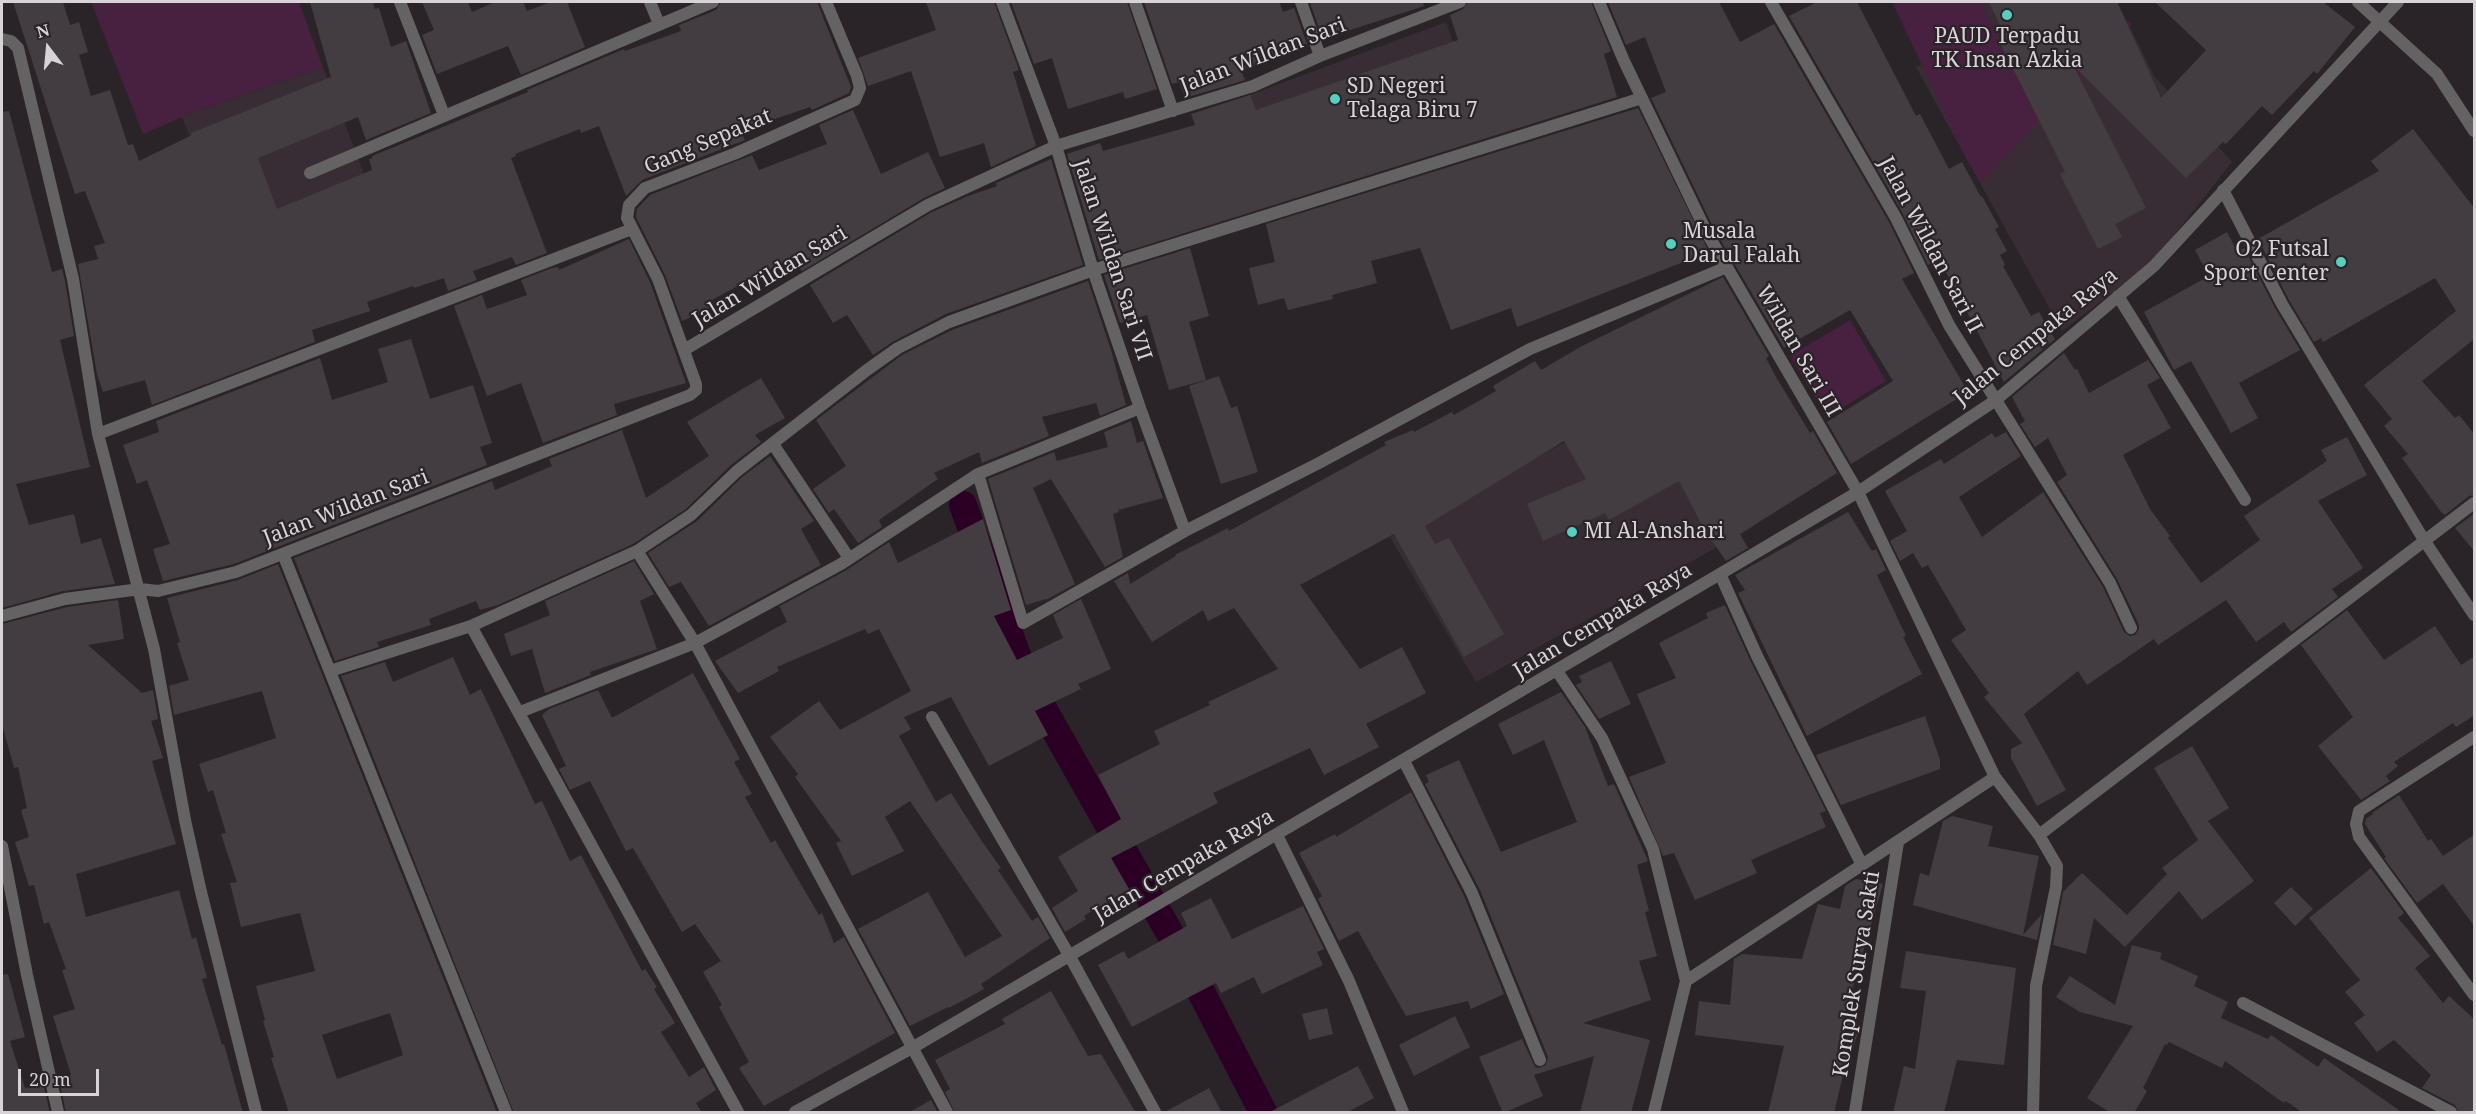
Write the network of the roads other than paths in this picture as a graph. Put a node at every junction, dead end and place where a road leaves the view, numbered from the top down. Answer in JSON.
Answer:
{"nodes":[{"id":1,"x":400,"y":2,"type":"edge"},
{"id":2,"x":650,"y":2,"type":"edge"},
{"id":3,"x":713,"y":2,"type":"edge"},
{"id":4,"x":826,"y":2,"type":"edge"},
{"id":5,"x":1002,"y":2,"type":"edge"},
{"id":6,"x":1135,"y":2,"type":"edge"},
{"id":7,"x":1301,"y":2,"type":"edge"},
{"id":8,"x":1460,"y":2,"type":"edge"},
{"id":9,"x":1599,"y":2,"type":"edge"},
{"id":10,"x":1771,"y":2,"type":"edge"},
{"id":11,"x":2358,"y":2,"type":"edge"},
{"id":12,"x":2398,"y":2,"type":"edge"},
{"id":13,"x":2380,"y":21,"type":"junction"},
{"id":14,"x":659,"y":24,"type":"junction"},
{"id":15,"x":2,"y":39,"type":"edge"},
{"id":16,"x":1320,"y":56,"type":"junction"},
{"id":17,"x":1642,"y":98,"type":"junction"},
{"id":18,"x":1173,"y":111,"type":"junction"},
{"id":19,"x":444,"y":115,"type":"junction"},
{"id":20,"x":2475,"y":131,"type":"edge"},
{"id":21,"x":1056,"y":146,"type":"junction"},
{"id":22,"x":310,"y":173,"type":"dead end"},
{"id":23,"x":2223,"y":190,"type":"junction"},
{"id":24,"x":632,"y":229,"type":"junction"},
{"id":25,"x":1727,"y":267,"type":"junction"},
{"id":26,"x":1093,"y":270,"type":"junction"},
{"id":27,"x":2118,"y":296,"type":"junction"},
{"id":28,"x":684,"y":351,"type":"junction"},
{"id":29,"x":1996,"y":400,"type":"junction"},
{"id":30,"x":1140,"y":408,"type":"junction"},
{"id":31,"x":98,"y":434,"type":"junction"},
{"id":32,"x":773,"y":444,"type":"junction"},
{"id":33,"x":978,"y":474,"type":"junction"},
{"id":34,"x":1858,"y":492,"type":"junction"},
{"id":35,"x":2246,"y":500,"type":"dead end"},
{"id":36,"x":2475,"y":503,"type":"edge"},
{"id":37,"x":1185,"y":531,"type":"junction"},
{"id":38,"x":2424,"y":540,"type":"junction"},
{"id":39,"x":637,"y":550,"type":"junction"},
{"id":40,"x":283,"y":554,"type":"junction"},
{"id":41,"x":849,"y":558,"type":"junction"},
{"id":42,"x":1720,"y":574,"type":"junction"},
{"id":43,"x":140,"y":589,"type":"junction"},
{"id":44,"x":2475,"y":615,"type":"edge"},
{"id":45,"x":2,"y":616,"type":"edge"},
{"id":46,"x":471,"y":626,"type":"junction"},
{"id":47,"x":2131,"y":628,"type":"dead end"},
{"id":48,"x":695,"y":643,"type":"junction"},
{"id":49,"x":330,"y":671,"type":"junction"},
{"id":50,"x":1557,"y":671,"type":"junction"},
{"id":51,"x":520,"y":712,"type":"junction"},
{"id":52,"x":932,"y":717,"type":"dead end"},
{"id":53,"x":2475,"y":737,"type":"edge"},
{"id":54,"x":1404,"y":761,"type":"junction"},
{"id":55,"x":1995,"y":777,"type":"junction"},
{"id":56,"x":1277,"y":835,"type":"junction"},
{"id":57,"x":2039,"y":835,"type":"junction"},
{"id":58,"x":1898,"y":842,"type":"junction"},
{"id":59,"x":2,"y":846,"type":"edge"},
{"id":60,"x":1862,"y":865,"type":"junction"},
{"id":61,"x":1069,"y":955,"type":"junction"},
{"id":62,"x":1686,"y":981,"type":"junction"},
{"id":63,"x":2475,"y":995,"type":"edge"},
{"id":64,"x":2243,"y":1002,"type":"dead end"},
{"id":65,"x":912,"y":1048,"type":"junction"},
{"id":66,"x":1540,"y":1060,"type":"dead end"},
{"id":67,"x":57,"y":1113,"type":"edge"},
{"id":68,"x":256,"y":1113,"type":"edge"},
{"id":69,"x":506,"y":1113,"type":"edge"},
{"id":70,"x":738,"y":1113,"type":"edge"},
{"id":71,"x":795,"y":1113,"type":"edge"},
{"id":72,"x":947,"y":1113,"type":"edge"},
{"id":73,"x":1155,"y":1113,"type":"edge"},
{"id":74,"x":1403,"y":1113,"type":"edge"},
{"id":75,"x":1654,"y":1113,"type":"edge"},
{"id":76,"x":1855,"y":1113,"type":"edge"},
{"id":77,"x":2033,"y":1113,"type":"edge"},
{"id":78,"x":2451,"y":1113,"type":"edge"}],
"edges":[{"from":1,"to":19,"type":"street"},
{"from":2,"to":14,"type":"street"},
{"from":3,"to":14,"type":"street"},
{"from":4,"to":24,"type":"street","name":"Gang Sepakat"},
{"from":5,"to":21,"type":"street","name":"Jalan Wildan Sari VII"},
{"from":6,"to":18,"type":"street"},
{"from":7,"to":16,"type":"street"},
{"from":8,"to":16,"type":"street","name":"Jalan Wildan Sari"},
{"from":9,"to":17,"type":"street","name":"Wildan Sari III"},
{"from":10,"to":29,"type":"street","name":"Jalan Wildan Sari II"},
{"from":11,"to":13,"type":"street"},
{"from":12,"to":13,"type":"street","name":"Jalan Cempaka Raya"},
{"from":13,"to":20,"type":"street"},
{"from":13,"to":23,"type":"street","name":"Jalan Cempaka Raya"},
{"from":14,"to":19,"type":"street"},
{"from":15,"to":31,"type":"street"},
{"from":16,"to":18,"type":"street","name":"Jalan Wildan Sari"},
{"from":17,"to":25,"type":"street","name":"Wildan Sari III"},
{"from":17,"to":26,"type":"street"},
{"from":18,"to":21,"type":"street","name":"Jalan Wildan Sari"},
{"from":19,"to":22,"type":"street"},
{"from":21,"to":26,"type":"street","name":"Jalan Wildan Sari VII"},
{"from":21,"to":28,"type":"street","name":"Jalan Wildan Sari"},
{"from":23,"to":27,"type":"street","name":"Jalan Cempaka Raya"},
{"from":23,"to":38,"type":"street"},
{"from":24,"to":28,"type":"street","name":"Gang Sepakat"},
{"from":24,"to":31,"type":"street"},
{"from":25,"to":34,"type":"street","name":"Wildan Sari III"},
{"from":25,"to":37,"type":"street"},
{"from":26,"to":30,"type":"street","name":"Jalan Wildan Sari VII"},
{"from":26,"to":32,"type":"street"},
{"from":27,"to":29,"type":"street","name":"Jalan Cempaka Raya"},
{"from":27,"to":35,"type":"street"},
{"from":28,"to":40,"type":"street","name":"Jalan Wildan Sari"},
{"from":29,"to":34,"type":"street","name":"Jalan Cempaka Raya"},
{"from":29,"to":47,"type":"street","name":"Jalan Wildan Sari II"},
{"from":30,"to":33,"type":"street"},
{"from":30,"to":37,"type":"street","name":"Jalan Wildan Sari VII"},
{"from":31,"to":43,"type":"street"},
{"from":32,"to":39,"type":"street"},
{"from":32,"to":41,"type":"street"},
{"from":33,"to":37,"type":"street"},
{"from":33,"to":41,"type":"street"},
{"from":34,"to":42,"type":"street","name":"Jalan Cempaka Raya"},
{"from":34,"to":55,"type":"street","name":"Wildan Sari III"},
{"from":36,"to":38,"type":"street"},
{"from":38,"to":44,"type":"street"},
{"from":38,"to":57,"type":"street"},
{"from":39,"to":46,"type":"street"},
{"from":39,"to":48,"type":"street"},
{"from":40,"to":43,"type":"street","name":"Jalan Wildan Sari"},
{"from":40,"to":49,"type":"street"},
{"from":41,"to":48,"type":"street"},
{"from":42,"to":50,"type":"street","name":"Jalan Cempaka Raya"},
{"from":42,"to":60,"type":"street"},
{"from":43,"to":45,"type":"street","name":"Jalan Wildan Sari"},
{"from":43,"to":68,"type":"street"},
{"from":46,"to":49,"type":"street"},
{"from":46,"to":51,"type":"street"},
{"from":48,"to":51,"type":"street"},
{"from":48,"to":65,"type":"street"},
{"from":49,"to":69,"type":"street"},
{"from":50,"to":54,"type":"street","name":"Jalan Cempaka Raya"},
{"from":50,"to":62,"type":"street"},
{"from":51,"to":70,"type":"street"},
{"from":52,"to":61,"type":"street"},
{"from":53,"to":63,"type":"street"},
{"from":54,"to":56,"type":"street","name":"Jalan Cempaka Raya"},
{"from":54,"to":66,"type":"street"},
{"from":55,"to":57,"type":"street","name":"Wildan Sari III"},
{"from":55,"to":58,"type":"street"},
{"from":56,"to":61,"type":"street","name":"Jalan Cempaka Raya"},
{"from":56,"to":74,"type":"street"},
{"from":57,"to":77,"type":"street","name":"Wildan Sari III"},
{"from":58,"to":60,"type":"street"},
{"from":58,"to":76,"type":"street","name":"Komplek Surya Sakti"},
{"from":59,"to":67,"type":"street"},
{"from":60,"to":62,"type":"street"},
{"from":61,"to":65,"type":"street","name":"Jalan Cempaka Raya"},
{"from":61,"to":73,"type":"street"},
{"from":62,"to":75,"type":"street"},
{"from":64,"to":78,"type":"street"},
{"from":65,"to":71,"type":"street","name":"Jalan Cempaka Raya"},
{"from":65,"to":72,"type":"street"}]}
